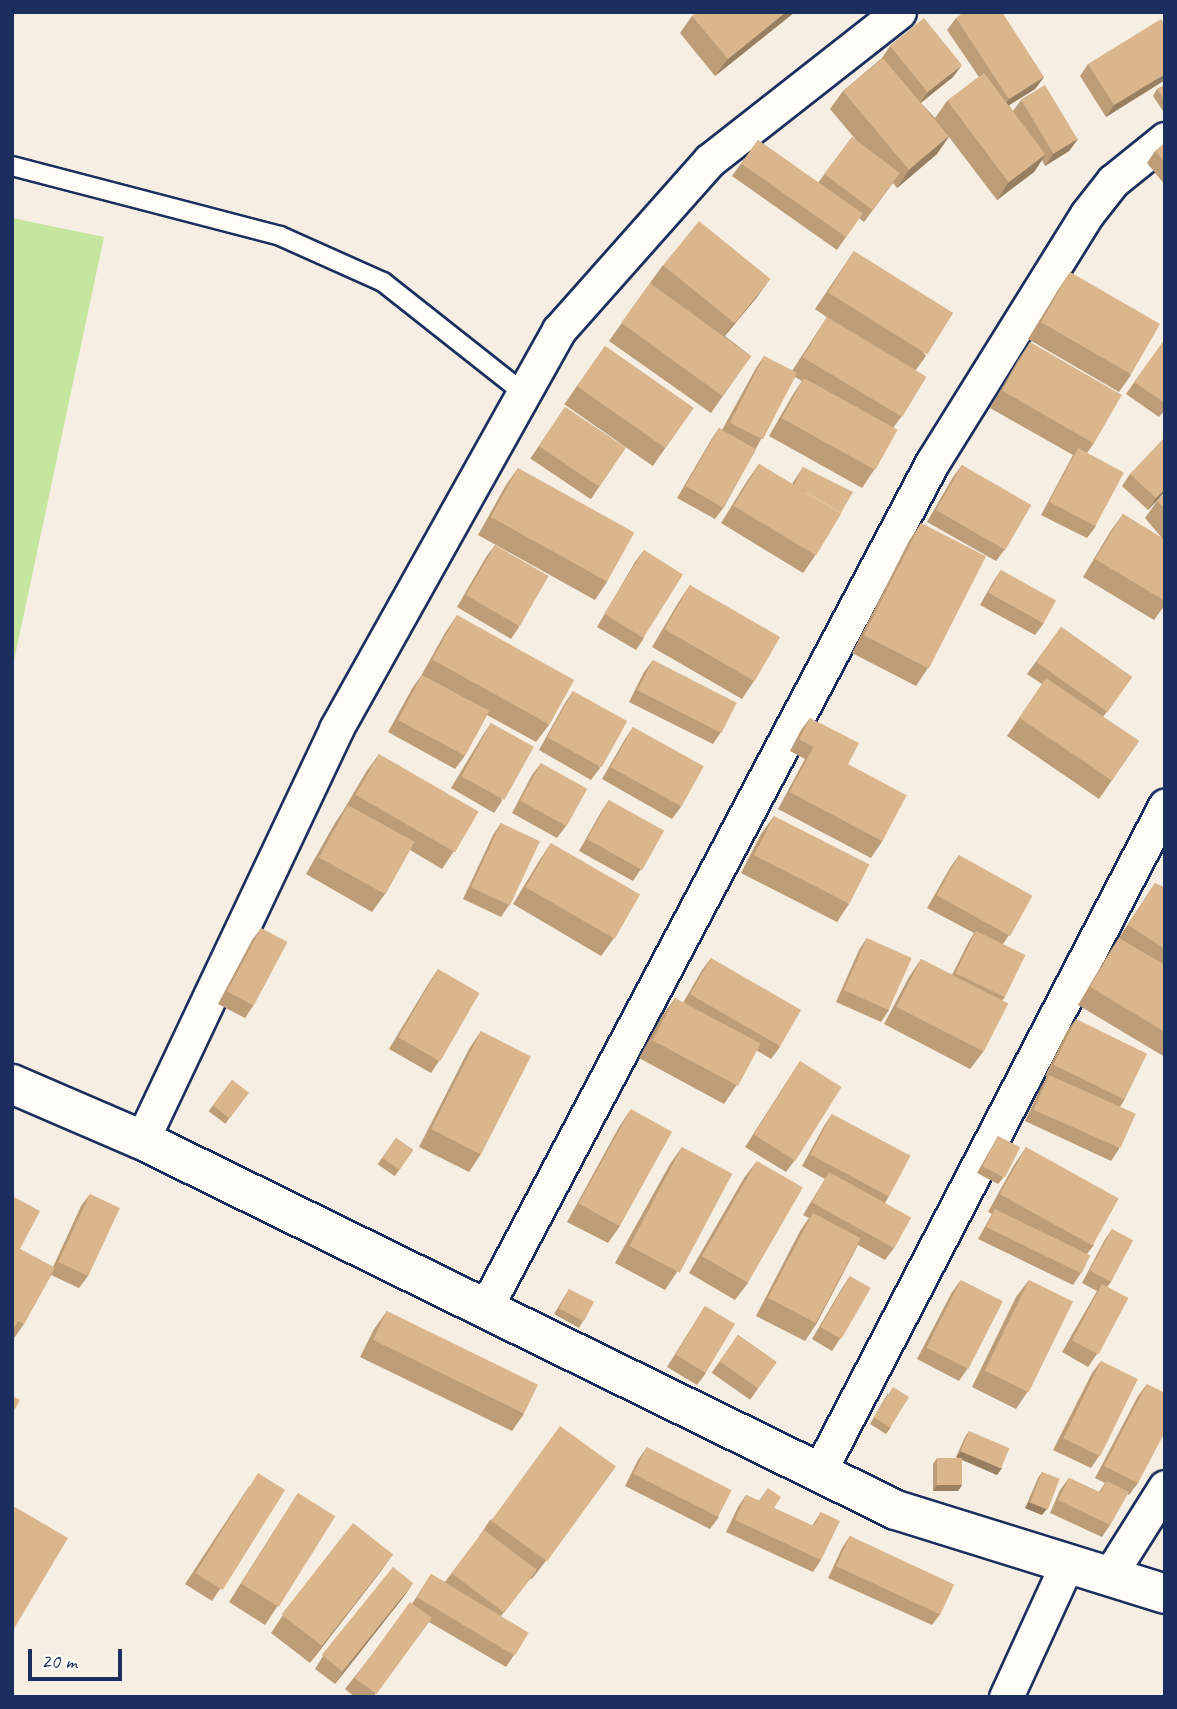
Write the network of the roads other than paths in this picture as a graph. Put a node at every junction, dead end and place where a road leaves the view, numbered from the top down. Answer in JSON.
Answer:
{"nodes":[{"id":1,"x":899,"y":12,"type":"edge"},
{"id":2,"x":1165,"y":139,"type":"edge"},
{"id":3,"x":12,"y":166,"type":"edge"},
{"id":4,"x":522,"y":391,"type":"junction"},
{"id":5,"x":1165,"y":806,"type":"edge"},
{"id":6,"x":12,"y":1084,"type":"edge"},
{"id":7,"x":142,"y":1140,"type":"junction"},
{"id":8,"x":486,"y":1307,"type":"junction"},
{"id":9,"x":820,"y":1472,"type":"junction"},
{"id":10,"x":1165,"y":1487,"type":"edge"},
{"id":11,"x":1067,"y":1564,"type":"junction"},
{"id":12,"x":1109,"y":1576,"type":"junction"},
{"id":13,"x":1165,"y":1594,"type":"edge"},
{"id":14,"x":1006,"y":1697,"type":"edge"}],
"edges":[{"from":1,"to":4,"type":"street"},
{"from":2,"to":8,"type":"street"},
{"from":3,"to":4,"type":"lane"},
{"from":4,"to":7,"type":"street"},
{"from":5,"to":9,"type":"street"},
{"from":6,"to":7,"type":"street"},
{"from":7,"to":8,"type":"street"},
{"from":8,"to":9,"type":"street"},
{"from":9,"to":11,"type":"street"},
{"from":10,"to":12,"type":"street"},
{"from":11,"to":12,"type":"street"},
{"from":11,"to":14,"type":"street"},
{"from":12,"to":13,"type":"street"}]}
